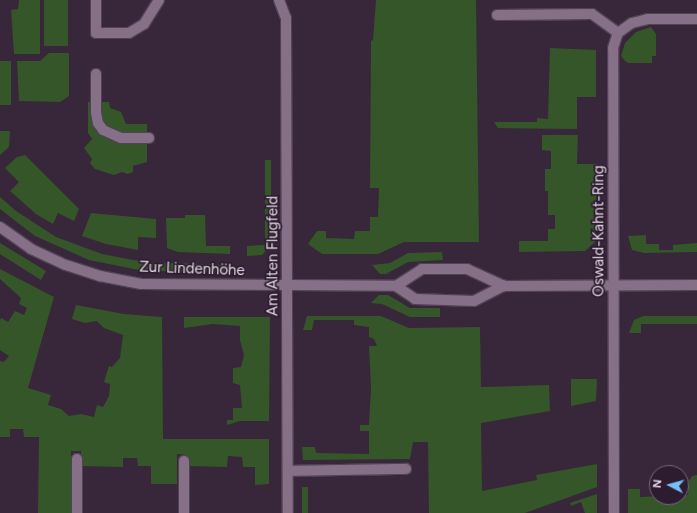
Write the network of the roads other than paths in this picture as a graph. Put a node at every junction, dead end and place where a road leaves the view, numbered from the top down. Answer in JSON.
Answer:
{"nodes":[{"id":1,"x":96,"y":0,"type":"edge"},
{"id":2,"x":159,"y":0,"type":"edge"},
{"id":3,"x":279,"y":0,"type":"edge"},
{"id":4,"x":497,"y":15,"type":"dead end"},
{"id":5,"x":697,"y":19,"type":"edge"},
{"id":6,"x":618,"y":33,"type":"junction"},
{"id":7,"x":96,"y":74,"type":"dead end"},
{"id":8,"x":149,"y":138,"type":"dead end"},
{"id":9,"x":0,"y":227,"type":"edge"},
{"id":10,"x":697,"y":285,"type":"edge"},
{"id":11,"x":396,"y":286,"type":"junction"},
{"id":12,"x":504,"y":286,"type":"junction"},
{"id":13,"x":614,"y":286,"type":"junction"},
{"id":14,"x":288,"y":287,"type":"junction"},
{"id":15,"x":77,"y":458,"type":"dead end"},
{"id":16,"x":184,"y":461,"type":"dead end"},
{"id":17,"x":406,"y":469,"type":"dead end"},
{"id":18,"x":288,"y":471,"type":"junction"},
{"id":19,"x":77,"y":513,"type":"edge"},
{"id":20,"x":184,"y":513,"type":"edge"},
{"id":21,"x":288,"y":513,"type":"edge"},
{"id":22,"x":614,"y":513,"type":"edge"}],
"edges":[{"from":1,"to":2,"type":"street"},
{"from":3,"to":14,"type":"street","name":"Am Alten Flugfeld"},
{"from":4,"to":6,"type":"street"},
{"from":5,"to":6,"type":"street"},
{"from":6,"to":13,"type":"street","name":"Oswald-Kahnt-Ring"},
{"from":7,"to":8,"type":"street"},
{"from":9,"to":14,"type":"street","name":"Zur Lindenhöhe"},
{"from":10,"to":13,"type":"street"},
{"from":11,"to":12,"type":"street"},
{"from":11,"to":12,"type":"street"},
{"from":11,"to":14,"type":"street","name":"Zur Lindenhöhe"},
{"from":12,"to":13,"type":"street"},
{"from":13,"to":22,"type":"street","name":"Oswald-Kahnt-Ring"},
{"from":14,"to":18,"type":"street","name":"Am Alten Flugfeld"},
{"from":15,"to":19,"type":"street"},
{"from":16,"to":20,"type":"street"},
{"from":17,"to":18,"type":"street"},
{"from":18,"to":21,"type":"street","name":"Am Alten Flugfeld"}]}
